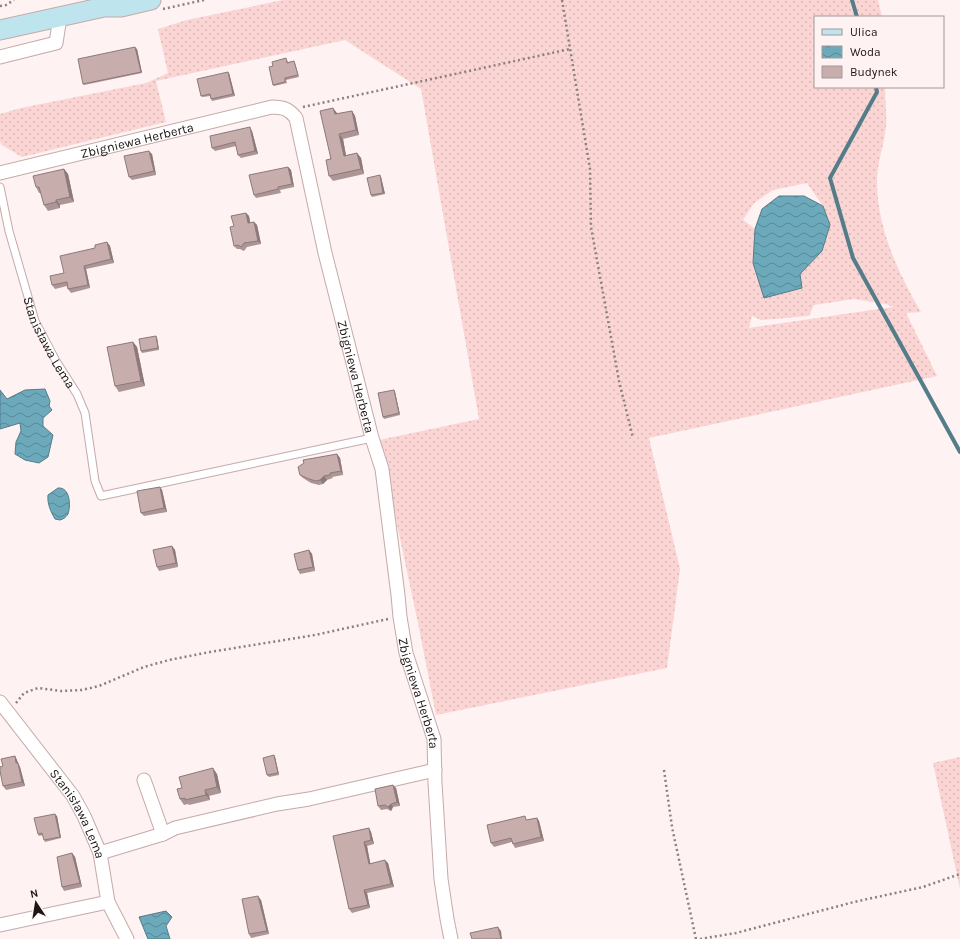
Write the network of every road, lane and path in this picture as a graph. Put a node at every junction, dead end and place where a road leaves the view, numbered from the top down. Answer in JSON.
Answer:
{"nodes":[{"id":1,"x":14,"y":0,"type":"edge"},
{"id":2,"x":151,"y":0,"type":"edge"},
{"id":3,"x":562,"y":0,"type":"edge"},
{"id":4,"x":112,"y":4,"type":"edge"},
{"id":5,"x":0,"y":6,"type":"edge"},
{"id":6,"x":60,"y":17,"type":"junction"},
{"id":7,"x":0,"y":30,"type":"edge"},
{"id":8,"x":570,"y":49,"type":"junction"},
{"id":9,"x":0,"y":57,"type":"edge"},
{"id":10,"x":290,"y":110,"type":"junction"},
{"id":11,"x":0,"y":173,"type":"edge"},
{"id":12,"x":0,"y":187,"type":"edge"},
{"id":13,"x":372,"y":438,"type":"junction"},
{"id":14,"x":633,"y":438,"type":"dead end"},
{"id":15,"x":400,"y":617,"type":"junction"},
{"id":16,"x":4,"y":707,"type":"edge"},
{"id":17,"x":435,"y":770,"type":"junction"},
{"id":18,"x":664,"y":770,"type":"dead end"},
{"id":19,"x":144,"y":780,"type":"dead end"},
{"id":20,"x":163,"y":834,"type":"junction"},
{"id":21,"x":100,"y":853,"type":"junction"},
{"id":22,"x":960,"y":874,"type":"edge"},
{"id":23,"x":108,"y":902,"type":"junction"},
{"id":24,"x":0,"y":925,"type":"edge"},
{"id":25,"x":127,"y":939,"type":"edge"},
{"id":26,"x":451,"y":939,"type":"edge"},
{"id":27,"x":696,"y":939,"type":"edge"},
{"id":28,"x":700,"y":939,"type":"edge"}],
"edges":[{"from":1,"to":5,"type":"path"},
{"from":2,"to":4,"type":"main road"},
{"from":3,"to":8,"type":"path"},
{"from":4,"to":6,"type":"main road"},
{"from":6,"to":7,"type":"main road"},
{"from":6,"to":9,"type":"street"},
{"from":8,"to":10,"type":"path"},
{"from":8,"to":14,"type":"path"},
{"from":10,"to":11,"type":"street","name":"Zbigniewa Herberta"},
{"from":10,"to":13,"type":"street","name":"Zbigniewa Herberta"},
{"from":12,"to":13,"type":"lane","name":"Stanisława Lema"},
{"from":13,"to":15,"type":"street","name":"Zbigniewa Herberta"},
{"from":15,"to":16,"type":"path"},
{"from":15,"to":17,"type":"street","name":"Zbigniewa Herberta"},
{"from":16,"to":21,"type":"street","name":"Stanisława Lema"},
{"from":17,"to":20,"type":"street"},
{"from":17,"to":26,"type":"street","name":"Zbigniewa Herberta"},
{"from":18,"to":27,"type":"path"},
{"from":19,"to":20,"type":"street"},
{"from":20,"to":21,"type":"street"},
{"from":21,"to":23,"type":"street","name":"Stanisława Lema"},
{"from":22,"to":28,"type":"path"},
{"from":23,"to":24,"type":"street"},
{"from":23,"to":25,"type":"street","name":"Stanisława Lema"}]}
